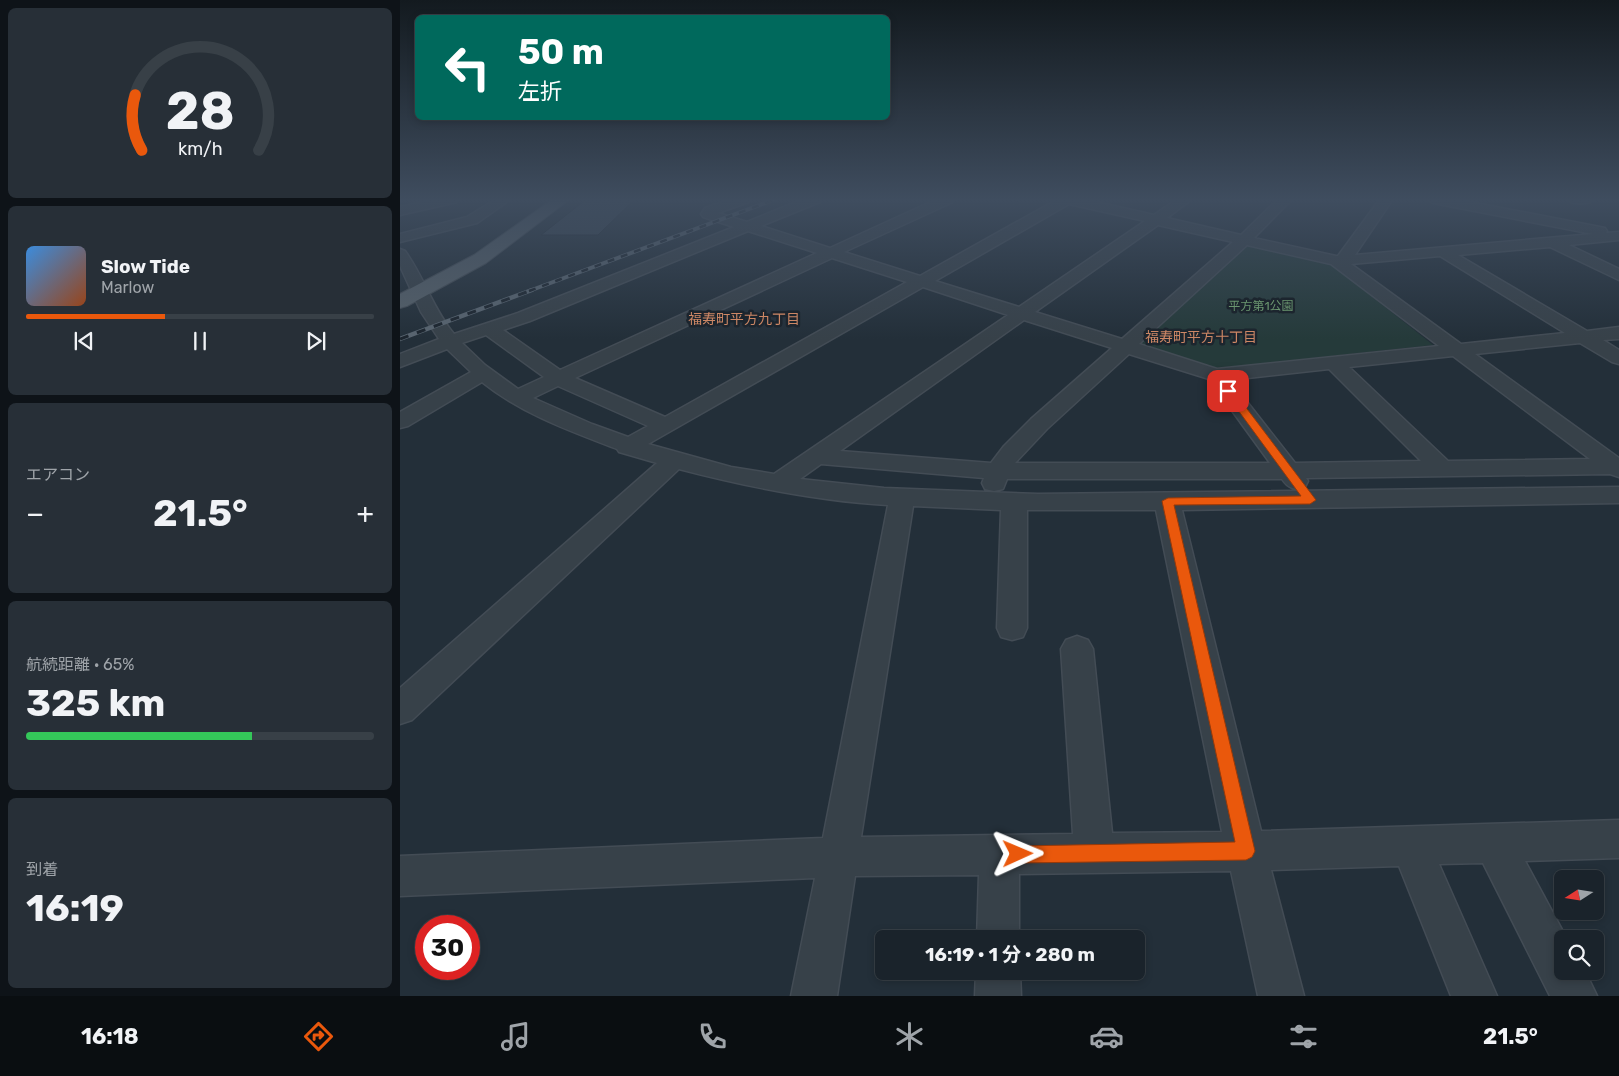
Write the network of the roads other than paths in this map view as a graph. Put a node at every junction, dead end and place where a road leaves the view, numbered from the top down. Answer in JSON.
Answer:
{"nodes":[{"id":1,"x":499,"y":245,"type":"edge"},
{"id":2,"x":698,"y":245,"type":"edge"},
{"id":3,"x":807,"y":245,"type":"edge"},
{"id":4,"x":847,"y":245,"type":"edge"},
{"id":5,"x":984,"y":245,"type":"edge"},
{"id":6,"x":1120,"y":245,"type":"edge"},
{"id":7,"x":1238,"y":245,"type":"edge"},
{"id":8,"x":1271,"y":245,"type":"edge"},
{"id":9,"x":1354,"y":245,"type":"edge"},
{"id":10,"x":1523,"y":245,"type":"edge"},
{"id":11,"x":1559,"y":245,"type":"edge"},
{"id":12,"x":1443,"y":252,"type":"junction"},
{"id":13,"x":831,"y":253,"type":"junction"},
{"id":14,"x":1341,"y":260,"type":"junction"},
{"id":15,"x":403,"y":264,"type":"edge"},
{"id":16,"x":1619,"y":275,"type":"edge"},
{"id":17,"x":921,"y":281,"type":"junction"},
{"id":18,"x":420,"y":292,"type":"junction"},
{"id":19,"x":400,"y":302,"type":"edge"},
{"id":20,"x":1024,"y":314,"type":"junction"},
{"id":21,"x":488,"y":328,"type":"junction"},
{"id":22,"x":1619,"y":332,"type":"edge"},
{"id":23,"x":1584,"y":337,"type":"junction"},
{"id":24,"x":450,"y":341,"type":"junction"},
{"id":25,"x":1125,"y":346,"type":"junction"},
{"id":26,"x":1459,"y":351,"type":"junction"},
{"id":27,"x":1619,"y":358,"type":"edge"},
{"id":28,"x":400,"y":361,"type":"edge"},
{"id":29,"x":1333,"y":362,"type":"junction"},
{"id":30,"x":484,"y":373,"type":"junction"},
{"id":31,"x":1216,"y":375,"type":"junction"},
{"id":32,"x":558,"y":378,"type":"junction"},
{"id":33,"x":516,"y":397,"type":"junction"},
{"id":34,"x":400,"y":421,"type":"edge"},
{"id":35,"x":665,"y":425,"type":"junction"},
{"id":36,"x":627,"y":447,"type":"junction"},
{"id":37,"x":818,"y":456,"type":"junction"},
{"id":38,"x":675,"y":460,"type":"junction"},
{"id":39,"x":1618,"y":467,"type":"edge"},
{"id":40,"x":1442,"y":469,"type":"junction"},
{"id":41,"x":996,"y":471,"type":"junction"},
{"id":42,"x":1288,"y":471,"type":"junction"},
{"id":43,"x":779,"y":482,"type":"junction"},
{"id":44,"x":1619,"y":495,"type":"edge"},
{"id":45,"x":902,"y":498,"type":"junction"},
{"id":46,"x":1310,"y":500,"type":"junction"},
{"id":47,"x":1168,"y":501,"type":"junction"},
{"id":48,"x":1002,"y":503,"type":"junction"},
{"id":49,"x":1012,"y":628,"type":"dead end"},
{"id":50,"x":1076,"y":649,"type":"dead end"},
{"id":51,"x":400,"y":709,"type":"edge"},
{"id":52,"x":1619,"y":839,"type":"edge"},
{"id":53,"x":1494,"y":843,"type":"junction"},
{"id":54,"x":1412,"y":846,"type":"junction"},
{"id":55,"x":1246,"y":851,"type":"junction"},
{"id":56,"x":1094,"y":854,"type":"junction"},
{"id":57,"x":999,"y":855,"type":"junction"},
{"id":58,"x":840,"y":857,"type":"junction"},
{"id":59,"x":400,"y":876,"type":"edge"},
{"id":60,"x":998,"y":930,"type":"edge"},
{"id":61,"x":998,"y":980,"type":"edge"},
{"id":62,"x":814,"y":996,"type":"edge"},
{"id":63,"x":998,"y":996,"type":"edge"},
{"id":64,"x":1281,"y":996,"type":"edge"},
{"id":65,"x":1474,"y":996,"type":"edge"},
{"id":66,"x":1574,"y":996,"type":"edge"}],
"edges":[{"from":1,"to":18,"type":"main road"},
{"from":2,"to":21,"type":"street"},
{"from":3,"to":13,"type":"street"},
{"from":4,"to":13,"type":"street"},
{"from":5,"to":17,"type":"street"},
{"from":6,"to":20,"type":"street"},
{"from":7,"to":25,"type":"street"},
{"from":8,"to":14,"type":"street"},
{"from":9,"to":14,"type":"street"},
{"from":10,"to":12,"type":"street"},
{"from":11,"to":16,"type":"street"},
{"from":12,"to":14,"type":"street"},
{"from":12,"to":23,"type":"street"},
{"from":13,"to":17,"type":"street"},
{"from":13,"to":32,"type":"street"},
{"from":14,"to":26,"type":"street"},
{"from":15,"to":18,"type":"street"},
{"from":17,"to":20,"type":"street"},
{"from":17,"to":35,"type":"street"},
{"from":18,"to":19,"type":"main road"},
{"from":18,"to":24,"type":"street"},
{"from":20,"to":25,"type":"street"},
{"from":20,"to":37,"type":"street"},
{"from":21,"to":24,"type":"street"},
{"from":21,"to":32,"type":"street"},
{"from":22,"to":23,"type":"street"},
{"from":23,"to":26,"type":"street"},
{"from":23,"to":27,"type":"street"},
{"from":24,"to":28,"type":"street"},
{"from":24,"to":30,"type":"street"},
{"from":25,"to":31,"type":"street"},
{"from":25,"to":41,"type":"street"},
{"from":26,"to":29,"type":"street"},
{"from":26,"to":39,"type":"street"},
{"from":29,"to":31,"type":"street"},
{"from":29,"to":40,"type":"street"},
{"from":30,"to":33,"type":"street"},
{"from":30,"to":34,"type":"street"},
{"from":31,"to":42,"type":"street"},
{"from":32,"to":33,"type":"street"},
{"from":32,"to":35,"type":"street"},
{"from":33,"to":36,"type":"street"},
{"from":35,"to":36,"type":"street"},
{"from":36,"to":38,"type":"street"},
{"from":37,"to":41,"type":"street"},
{"from":37,"to":43,"type":"street"},
{"from":38,"to":43,"type":"street"},
{"from":38,"to":51,"type":"street"},
{"from":39,"to":40,"type":"street"},
{"from":40,"to":42,"type":"street"},
{"from":41,"to":42,"type":"street"},
{"from":41,"to":48,"type":"street"},
{"from":42,"to":46,"type":"street"},
{"from":43,"to":45,"type":"street"},
{"from":44,"to":46,"type":"street"},
{"from":45,"to":48,"type":"street"},
{"from":45,"to":58,"type":"street"},
{"from":46,"to":47,"type":"street"},
{"from":47,"to":48,"type":"street"},
{"from":47,"to":55,"type":"street"},
{"from":48,"to":49,"type":"street"},
{"from":50,"to":56,"type":"street"},
{"from":52,"to":53,"type":"street"},
{"from":53,"to":54,"type":"street"},
{"from":53,"to":66,"type":"street"},
{"from":54,"to":55,"type":"street"},
{"from":54,"to":65,"type":"street"},
{"from":55,"to":56,"type":"street"},
{"from":55,"to":64,"type":"street"},
{"from":56,"to":57,"type":"street"},
{"from":57,"to":58,"type":"street"},
{"from":57,"to":60,"type":"street"},
{"from":58,"to":59,"type":"street"},
{"from":58,"to":62,"type":"street"},
{"from":61,"to":63,"type":"street"}]}
